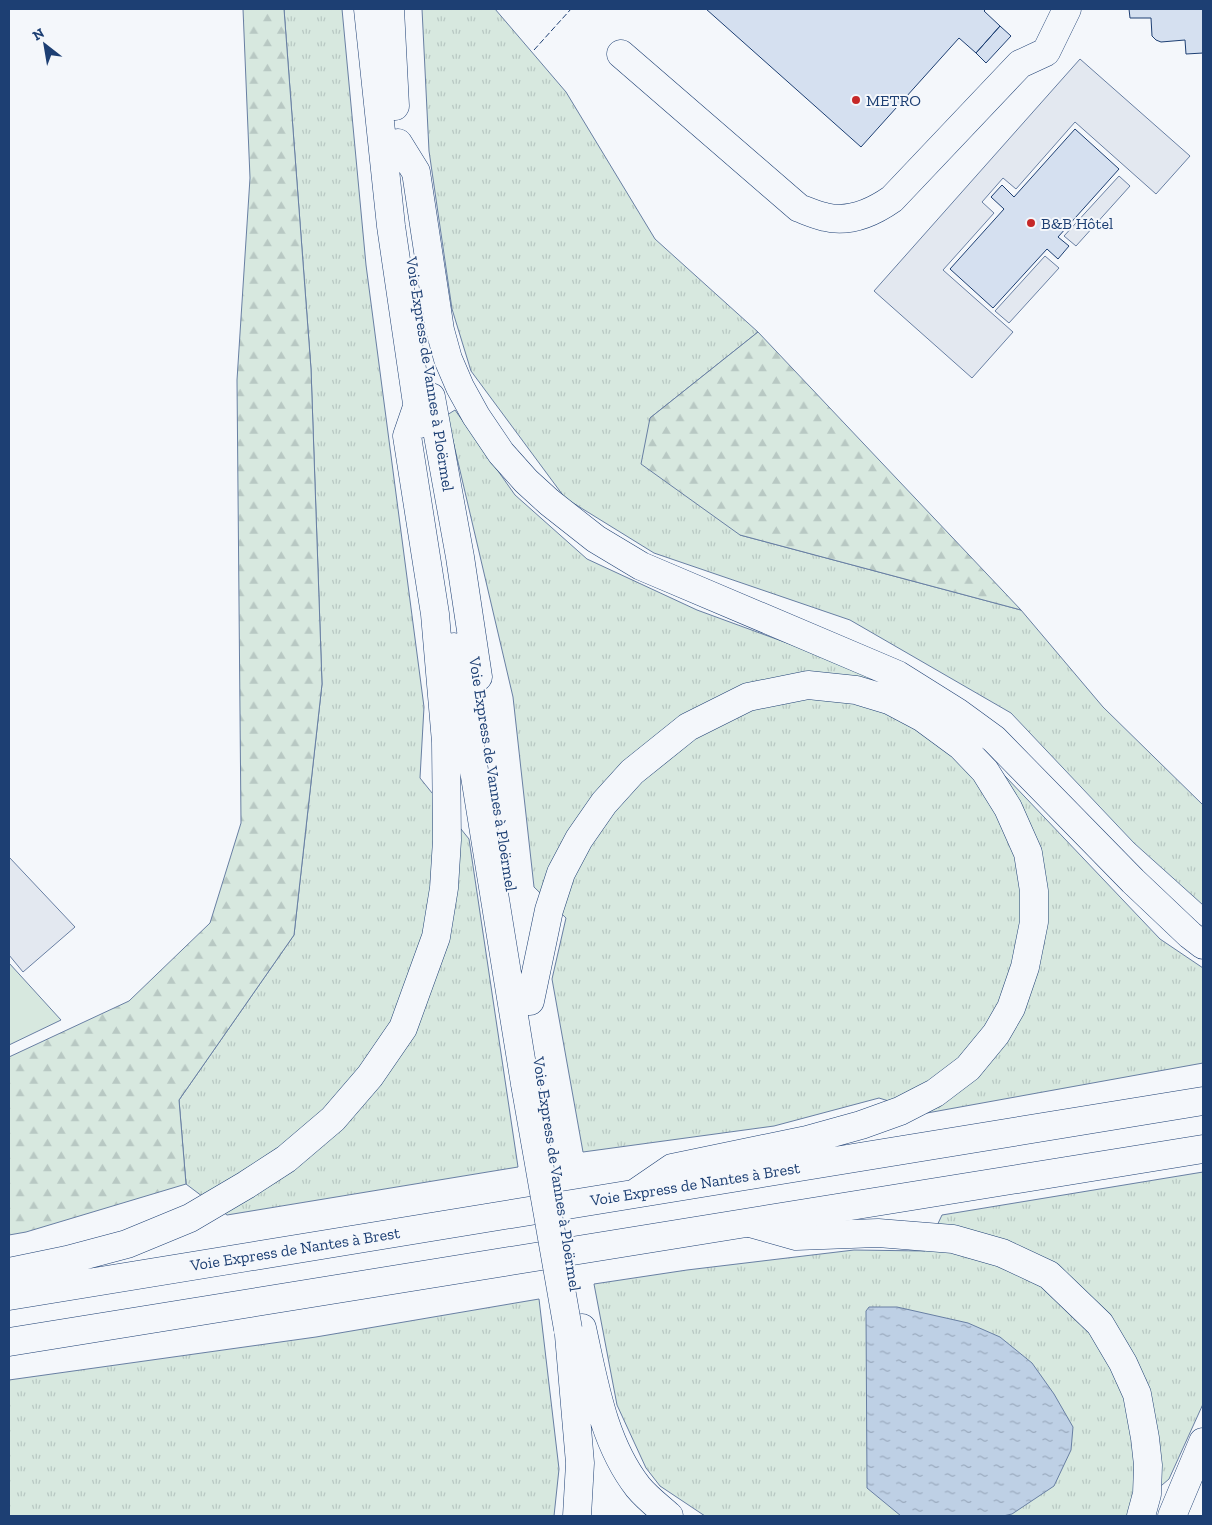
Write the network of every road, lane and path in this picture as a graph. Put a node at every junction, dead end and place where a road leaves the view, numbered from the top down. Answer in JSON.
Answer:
{"nodes":[{"id":1,"x":368,"y":9,"type":"edge"},
{"id":2,"x":390,"y":9,"type":"edge"},
{"id":3,"x":1067,"y":9,"type":"edge"},
{"id":4,"x":621,"y":54,"type":"dead end"},
{"id":5,"x":398,"y":143,"type":"junction"},
{"id":6,"x":417,"y":407,"type":"junction"},
{"id":7,"x":1203,"y":945,"type":"edge"},
{"id":8,"x":530,"y":1001,"type":"junction"},
{"id":9,"x":534,"y":1084,"type":"junction"},
{"id":10,"x":1203,"y":1101,"type":"edge"},
{"id":11,"x":1203,"y":1150,"type":"edge"},
{"id":12,"x":634,"y":1194,"type":"junction"},
{"id":13,"x":750,"y":1223,"type":"junction"},
{"id":14,"x":9,"y":1272,"type":"edge"},
{"id":15,"x":9,"y":1296,"type":"edge"},
{"id":16,"x":575,"y":1328,"type":"junction"},
{"id":17,"x":9,"y":1342,"type":"edge"},
{"id":18,"x":1203,"y":1442,"type":"edge"},
{"id":19,"x":577,"y":1516,"type":"edge"},
{"id":20,"x":669,"y":1516,"type":"edge"},
{"id":21,"x":1141,"y":1516,"type":"edge"},
{"id":22,"x":1172,"y":1516,"type":"edge"}],
"edges":[{"from":1,"to":6,"type":"main road","name":"Voie Express de Vannes à Ploërmel"},
{"from":2,"to":5,"type":"main road","name":"Voie Express de Vannes à Ploërmel"},
{"from":3,"to":4,"type":"main road"},
{"from":5,"to":7,"type":"main road"},
{"from":5,"to":8,"type":"main road","name":"Voie Express de Vannes à Ploërmel"},
{"from":6,"to":9,"type":"main road","name":"Voie Express de Vannes à Ploërmel"},
{"from":6,"to":14,"type":"main road"},
{"from":8,"to":9,"type":"main road","name":"Voie Express de Vannes à Ploërmel"},
{"from":8,"to":12,"type":"main road"},
{"from":9,"to":16,"type":"main road","name":"Voie Express de Vannes à Ploërmel"},
{"from":10,"to":12,"type":"main road","name":"Voie Express de Nantes à Brest"},
{"from":11,"to":13,"type":"main road"},
{"from":12,"to":15,"type":"main road","name":"Voie Express de Nantes à Brest"},
{"from":13,"to":17,"type":"main road"},
{"from":13,"to":21,"type":"main road"},
{"from":16,"to":19,"type":"main road","name":"Voie Express de Vannes à Ploërmel"},
{"from":16,"to":20,"type":"main road","name":"Voie Express de Vannes à Ploërmel"},
{"from":18,"to":22,"type":"main road"}]}
